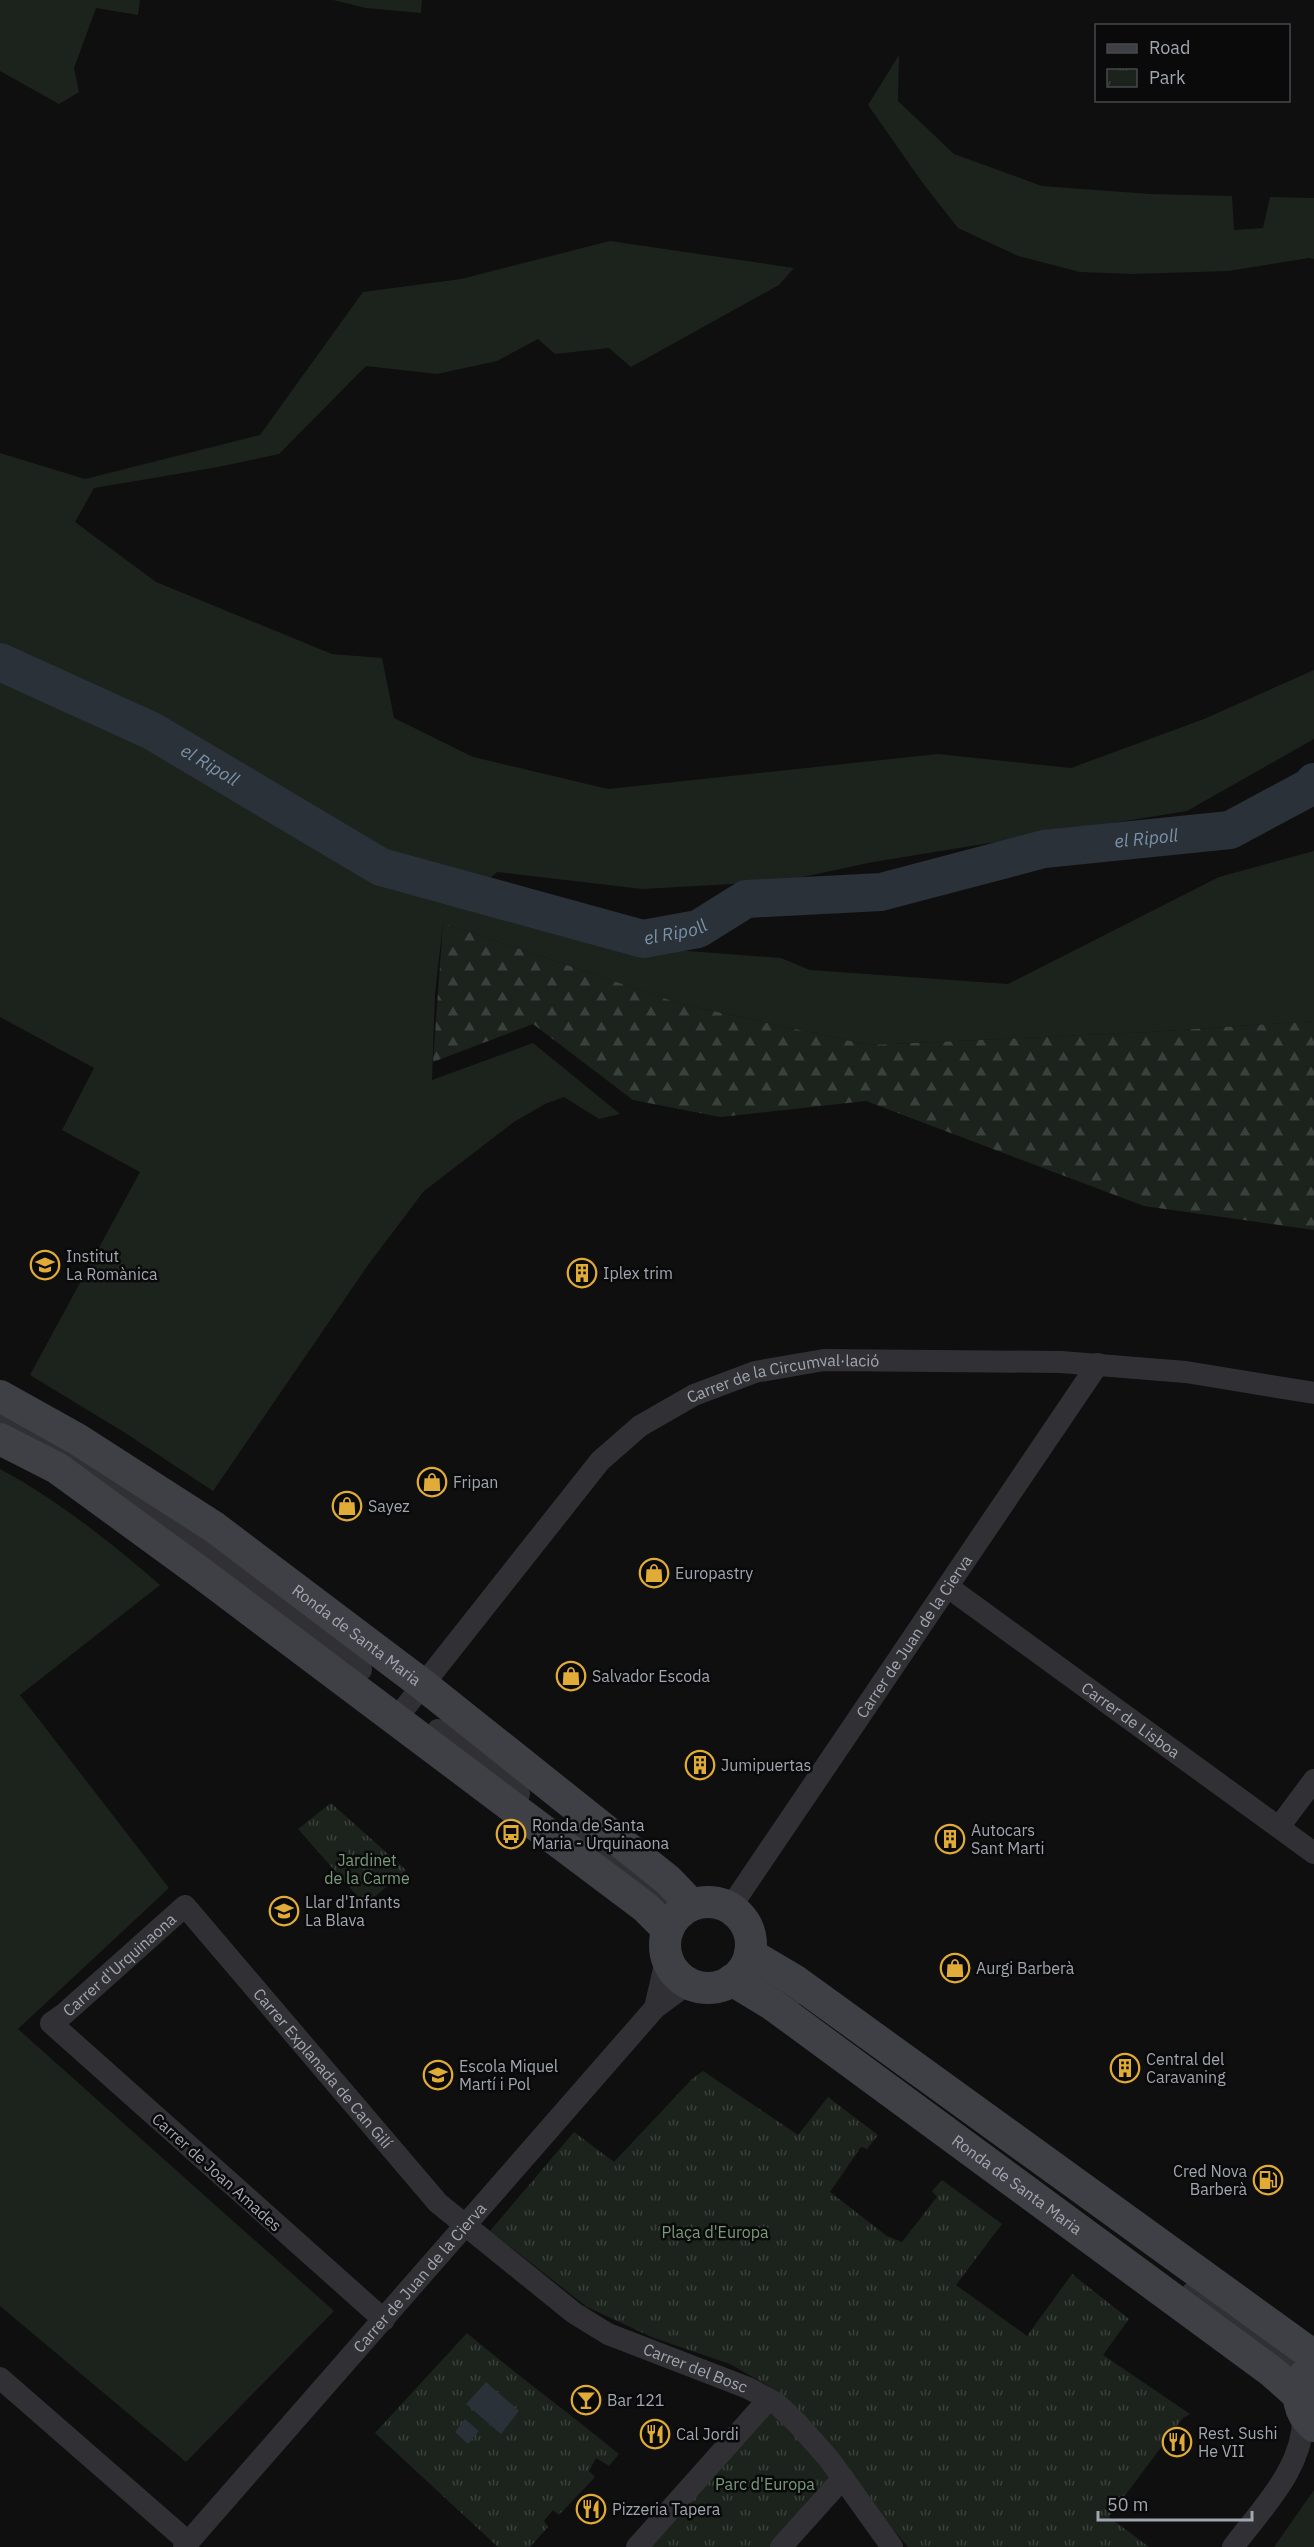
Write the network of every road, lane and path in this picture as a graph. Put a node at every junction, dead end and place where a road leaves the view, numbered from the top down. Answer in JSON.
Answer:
{"nodes":[{"id":1,"x":1098,"y":1364,"type":"junction"},
{"id":2,"x":1314,"y":1393,"type":"edge"},
{"id":3,"x":0,"y":1396,"type":"edge"},
{"id":4,"x":0,"y":1415,"type":"edge"},
{"id":5,"x":0,"y":1439,"type":"edge"},
{"id":6,"x":948,"y":1587,"type":"junction"},
{"id":7,"x":361,"y":1670,"type":"dead end"},
{"id":8,"x":422,"y":1684,"type":"junction"},
{"id":9,"x":396,"y":1719,"type":"junction"},
{"id":10,"x":438,"y":1730,"type":"dead end"},
{"id":11,"x":1314,"y":1780,"type":"edge"},
{"id":12,"x":1279,"y":1827,"type":"junction"},
{"id":13,"x":1314,"y":1853,"type":"edge"},
{"id":14,"x":185,"y":1906,"type":"joint"},
{"id":15,"x":730,"y":1908,"type":"junction"},
{"id":16,"x":676,"y":1927,"type":"junction"},
{"id":17,"x":742,"y":1967,"type":"junction"},
{"id":18,"x":689,"y":1983,"type":"junction"},
{"id":19,"x":655,"y":2008,"type":"junction"},
{"id":20,"x":51,"y":2023,"type":"joint"},
{"id":21,"x":466,"y":2226,"type":"junction"},
{"id":22,"x":384,"y":2320,"type":"junction"},
{"id":23,"x":1307,"y":2362,"type":"edge"},
{"id":24,"x":0,"y":2378,"type":"edge"},
{"id":25,"x":767,"y":2401,"type":"junction"},
{"id":26,"x":1305,"y":2411,"type":"edge"},
{"id":27,"x":1314,"y":2452,"type":"edge"},
{"id":28,"x":1291,"y":2469,"type":"junction"},
{"id":29,"x":843,"y":2478,"type":"junction"},
{"id":30,"x":186,"y":2545,"type":"edge"},
{"id":31,"x":637,"y":2547,"type":"edge"},
{"id":32,"x":781,"y":2547,"type":"edge"},
{"id":33,"x":892,"y":2547,"type":"edge"},
{"id":34,"x":1233,"y":2547,"type":"edge"}],
"edges":[{"from":1,"to":2,"type":"street","name":"Carrer de la Circumval·lació"},
{"from":1,"to":6,"type":"street","name":"Carrer de Juan de la Cierva"},
{"from":1,"to":8,"type":"street","name":"Carrer de la Circumval·lació"},
{"from":3,"to":8,"type":"street","name":"Ronda de Santa Maria"},
{"from":4,"to":7,"type":"street","name":"Ronda de Santa Maria"},
{"from":5,"to":9,"type":"street"},
{"from":6,"to":12,"type":"street","name":"Carrer de Lisboa"},
{"from":6,"to":15,"type":"street","name":"Carrer de Juan de la Cierva"},
{"from":8,"to":9,"type":"street","name":"Carrer de la Circumval·lació"},
{"from":8,"to":16,"type":"street","name":"Ronda de Santa Maria"},
{"from":9,"to":16,"type":"street"},
{"from":10,"to":16,"type":"street"},
{"from":11,"to":12,"type":"street"},
{"from":12,"to":13,"type":"street","name":"Carrer de Lisboa"},
{"from":14,"to":20,"type":"street","name":"Carrer d'Urquinaona"},
{"from":14,"to":21,"type":"street","name":"Carrer Explanada de Can Gilí"},
{"from":15,"to":16,"type":"street"},
{"from":15,"to":17,"type":"street"},
{"from":16,"to":18,"type":"street"},
{"from":16,"to":19,"type":"street","name":"Carrer de Juan de la Cierva"},
{"from":17,"to":18,"type":"street"},
{"from":17,"to":23,"type":"street"},
{"from":17,"to":26,"type":"street","name":"Ronda de Santa Maria"},
{"from":18,"to":19,"type":"street","name":"Carrer de Juan de la Cierva"},
{"from":19,"to":21,"type":"street","name":"Carrer de Juan de la Cierva"},
{"from":20,"to":22,"type":"street","name":"Carrer de Joan Amades"},
{"from":21,"to":22,"type":"street","name":"Carrer de Juan de la Cierva"},
{"from":21,"to":25,"type":"street","name":"Carrer del Bosc"},
{"from":22,"to":30,"type":"street","name":"Carrer de Juan de la Cierva"},
{"from":23,"to":26,"type":"street"},
{"from":24,"to":30,"type":"street"},
{"from":25,"to":29,"type":"street","name":"Carrer del Bosc"},
{"from":25,"to":31,"type":"street"},
{"from":26,"to":28,"type":"street"},
{"from":27,"to":28,"type":"street"},
{"from":28,"to":34,"type":"street"},
{"from":29,"to":32,"type":"street"},
{"from":29,"to":33,"type":"street","name":"Carrer del Bosc"}]}
